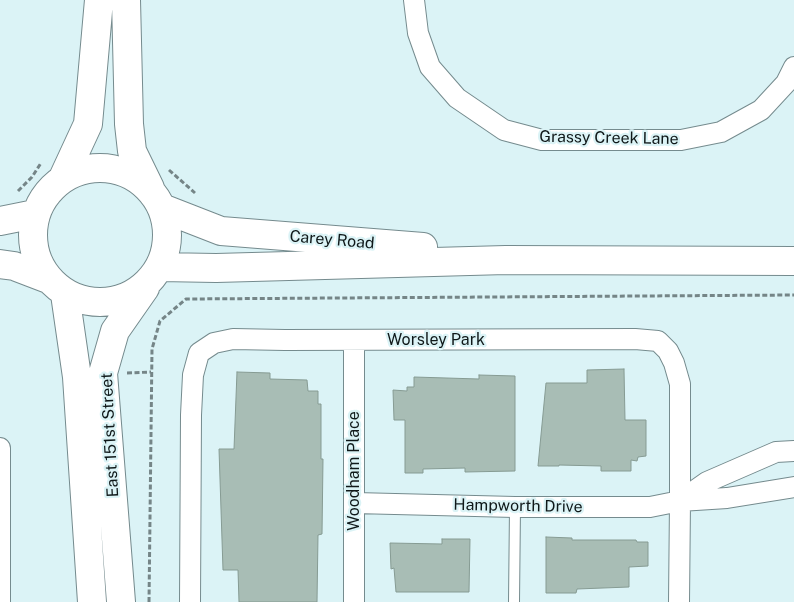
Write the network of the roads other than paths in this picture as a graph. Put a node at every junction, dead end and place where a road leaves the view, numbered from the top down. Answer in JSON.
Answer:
{"nodes":[{"id":1,"x":99,"y":0,"type":"edge"},
{"id":2,"x":126,"y":0,"type":"edge"},
{"id":3,"x":414,"y":0,"type":"edge"},
{"id":4,"x":794,"y":67,"type":"edge"},
{"id":5,"x":63,"y":178,"type":"junction"},
{"id":6,"x":157,"y":200,"type":"junction"},
{"id":7,"x":35,"y":214,"type":"junction"},
{"id":8,"x":0,"y":221,"type":"edge"},
{"id":9,"x":506,"y":260,"type":"junction"},
{"id":10,"x":794,"y":261,"type":"edge"},
{"id":11,"x":0,"y":264,"type":"edge"},
{"id":12,"x":155,"y":273,"type":"junction"},
{"id":13,"x":56,"y":286,"type":"junction"},
{"id":14,"x":354,"y":340,"type":"junction"},
{"id":15,"x":0,"y":448,"type":"edge"},
{"id":16,"x":794,"y":451,"type":"edge"},
{"id":17,"x":794,"y":487,"type":"edge"},
{"id":18,"x":680,"y":501,"type":"junction"},
{"id":19,"x":355,"y":504,"type":"junction"},
{"id":20,"x":515,"y":507,"type":"junction"},
{"id":21,"x":0,"y":578,"type":"edge"},
{"id":22,"x":0,"y":602,"type":"edge"},
{"id":23,"x":92,"y":602,"type":"edge"},
{"id":24,"x":121,"y":602,"type":"edge"},
{"id":25,"x":190,"y":602,"type":"edge"},
{"id":26,"x":354,"y":602,"type":"edge"},
{"id":27,"x":514,"y":602,"type":"edge"},
{"id":28,"x":679,"y":602,"type":"edge"}],
"edges":[{"from":1,"to":5,"type":"street"},
{"from":2,"to":6,"type":"street"},
{"from":3,"to":4,"type":"street","name":"Grassy Creek Lane"},
{"from":5,"to":6,"type":"street"},
{"from":5,"to":7,"type":"street"},
{"from":6,"to":9,"type":"street","name":"Carey Road"},
{"from":6,"to":12,"type":"street"},
{"from":7,"to":8,"type":"street"},
{"from":7,"to":13,"type":"street"},
{"from":9,"to":10,"type":"street","name":"Carey Road"},
{"from":9,"to":12,"type":"street","name":"Carey Road"},
{"from":11,"to":13,"type":"street"},
{"from":12,"to":13,"type":"street"},
{"from":12,"to":24,"type":"street","name":"East 151st Street"},
{"from":13,"to":23,"type":"street","name":"East 151st Street"},
{"from":14,"to":18,"type":"street","name":"Worsley Park"},
{"from":14,"to":19,"type":"street","name":"Woodham Place"},
{"from":14,"to":25,"type":"street","name":"Worsley Park"},
{"from":15,"to":21,"type":"street"},
{"from":16,"to":18,"type":"street","name":"Hampworth Drive"},
{"from":17,"to":18,"type":"street","name":"Hampworth Drive"},
{"from":18,"to":20,"type":"street","name":"Hampworth Drive"},
{"from":18,"to":28,"type":"street","name":"Worsley Park"},
{"from":19,"to":20,"type":"street","name":"Hampworth Drive"},
{"from":19,"to":26,"type":"street","name":"Woodham Place"},
{"from":20,"to":27,"type":"lane"},
{"from":21,"to":22,"type":"street"}]}
